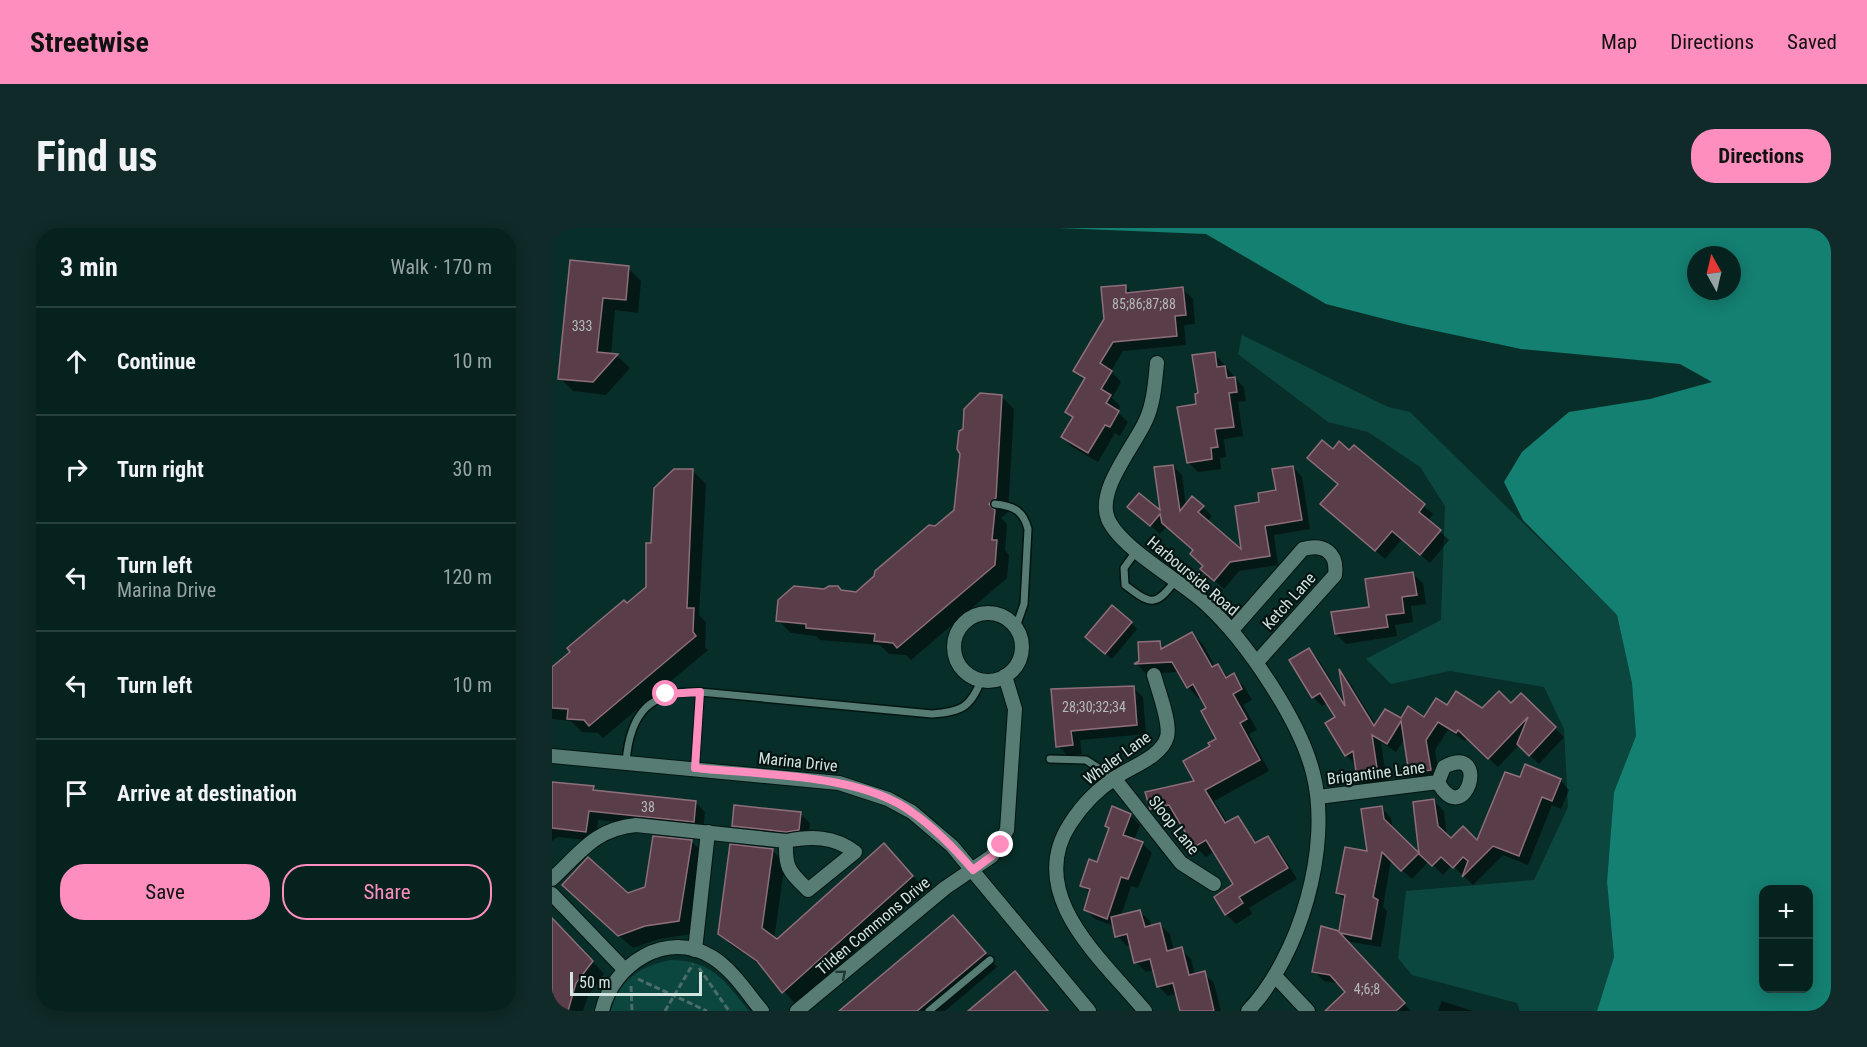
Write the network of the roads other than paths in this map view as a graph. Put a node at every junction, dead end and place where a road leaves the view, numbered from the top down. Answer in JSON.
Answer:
{"nodes":[{"id":1,"x":1157,"y":363,"type":"dead end"},
{"id":2,"x":995,"y":504,"type":"dead end"},
{"id":3,"x":1137,"y":550,"type":"junction"},
{"id":4,"x":1175,"y":581,"type":"junction"},
{"id":5,"x":1016,"y":627,"type":"junction"},
{"id":6,"x":1232,"y":630,"type":"junction"},
{"id":7,"x":1257,"y":662,"type":"junction"},
{"id":8,"x":1154,"y":675,"type":"dead end"},
{"id":9,"x":1005,"y":676,"type":"junction"},
{"id":10,"x":981,"y":680,"type":"junction"},
{"id":11,"x":700,"y":692,"type":"junction"},
{"id":12,"x":552,"y":756,"type":"edge"},
{"id":13,"x":1050,"y":759,"type":"dead end"},
{"id":14,"x":626,"y":762,"type":"junction"},
{"id":15,"x":695,"y":768,"type":"junction"},
{"id":16,"x":1114,"y":778,"type":"junction"},
{"id":17,"x":1438,"y":782,"type":"dead end"},
{"id":18,"x":1318,"y":797,"type":"junction"},
{"id":19,"x":708,"y":832,"type":"junction"},
{"id":20,"x":786,"y":841,"type":"junction"},
{"id":21,"x":973,"y":870,"type":"junction"},
{"id":22,"x":552,"y":879,"type":"edge"},
{"id":23,"x":1214,"y":884,"type":"dead end"},
{"id":24,"x":552,"y":894,"type":"edge"},
{"id":25,"x":695,"y":950,"type":"junction"},
{"id":26,"x":990,"y":960,"type":"dead end"},
{"id":27,"x":624,"y":969,"type":"junction"},
{"id":28,"x":1276,"y":977,"type":"junction"},
{"id":29,"x":602,"y":1011,"type":"edge"},
{"id":30,"x":762,"y":1011,"type":"edge"},
{"id":31,"x":797,"y":1011,"type":"edge"},
{"id":32,"x":930,"y":1011,"type":"edge"},
{"id":33,"x":1089,"y":1011,"type":"edge"},
{"id":34,"x":1145,"y":1011,"type":"edge"},
{"id":35,"x":1248,"y":1011,"type":"edge"},
{"id":36,"x":1308,"y":1011,"type":"edge"}],
"edges":[{"from":1,"to":3,"type":"street","name":"Harbourside Road"},
{"from":2,"to":5,"type":"lane"},
{"from":3,"to":4,"type":"street","name":"Harbourside Road"},
{"from":3,"to":4,"type":"lane"},
{"from":4,"to":6,"type":"street","name":"Harbourside Road"},
{"from":5,"to":9,"type":"street"},
{"from":5,"to":10,"type":"street"},
{"from":6,"to":7,"type":"street","name":"Harbourside Road"},
{"from":6,"to":7,"type":"street","name":"Ketch Lane"},
{"from":7,"to":18,"type":"street","name":"Harbourside Road"},
{"from":8,"to":16,"type":"street","name":"Whaler Lane"},
{"from":9,"to":10,"type":"street"},
{"from":9,"to":21,"type":"street","name":"Tilden Commons Drive"},
{"from":10,"to":11,"type":"lane"},
{"from":11,"to":14,"type":"lane"},
{"from":11,"to":15,"type":"lane"},
{"from":12,"to":14,"type":"street","name":"Marina Drive"},
{"from":13,"to":16,"type":"lane"},
{"from":14,"to":15,"type":"street","name":"Marina Drive"},
{"from":15,"to":21,"type":"street","name":"Marina Drive"},
{"from":16,"to":23,"type":"street","name":"Sloop Lane"},
{"from":16,"to":34,"type":"street","name":"Whaler Lane"},
{"from":17,"to":18,"type":"street","name":"Brigantine Lane"},
{"from":18,"to":28,"type":"street","name":"Harbourside Road"},
{"from":19,"to":20,"type":"street"},
{"from":19,"to":22,"type":"street"},
{"from":19,"to":25,"type":"street"},
{"from":20,"to":20,"type":"street"},
{"from":31,"to":21,"type":"street","name":"Tilden Commons Drive","one_way":true},
{"from":21,"to":33,"type":"street","name":"Marina Drive"},
{"from":24,"to":27,"type":"street"},
{"from":25,"to":27,"type":"street"},
{"from":25,"to":30,"type":"street"},
{"from":26,"to":32,"type":"lane"},
{"from":27,"to":29,"type":"street"},
{"from":28,"to":35,"type":"street","name":"Harbourside Road"},
{"from":28,"to":36,"type":"street"}]}
